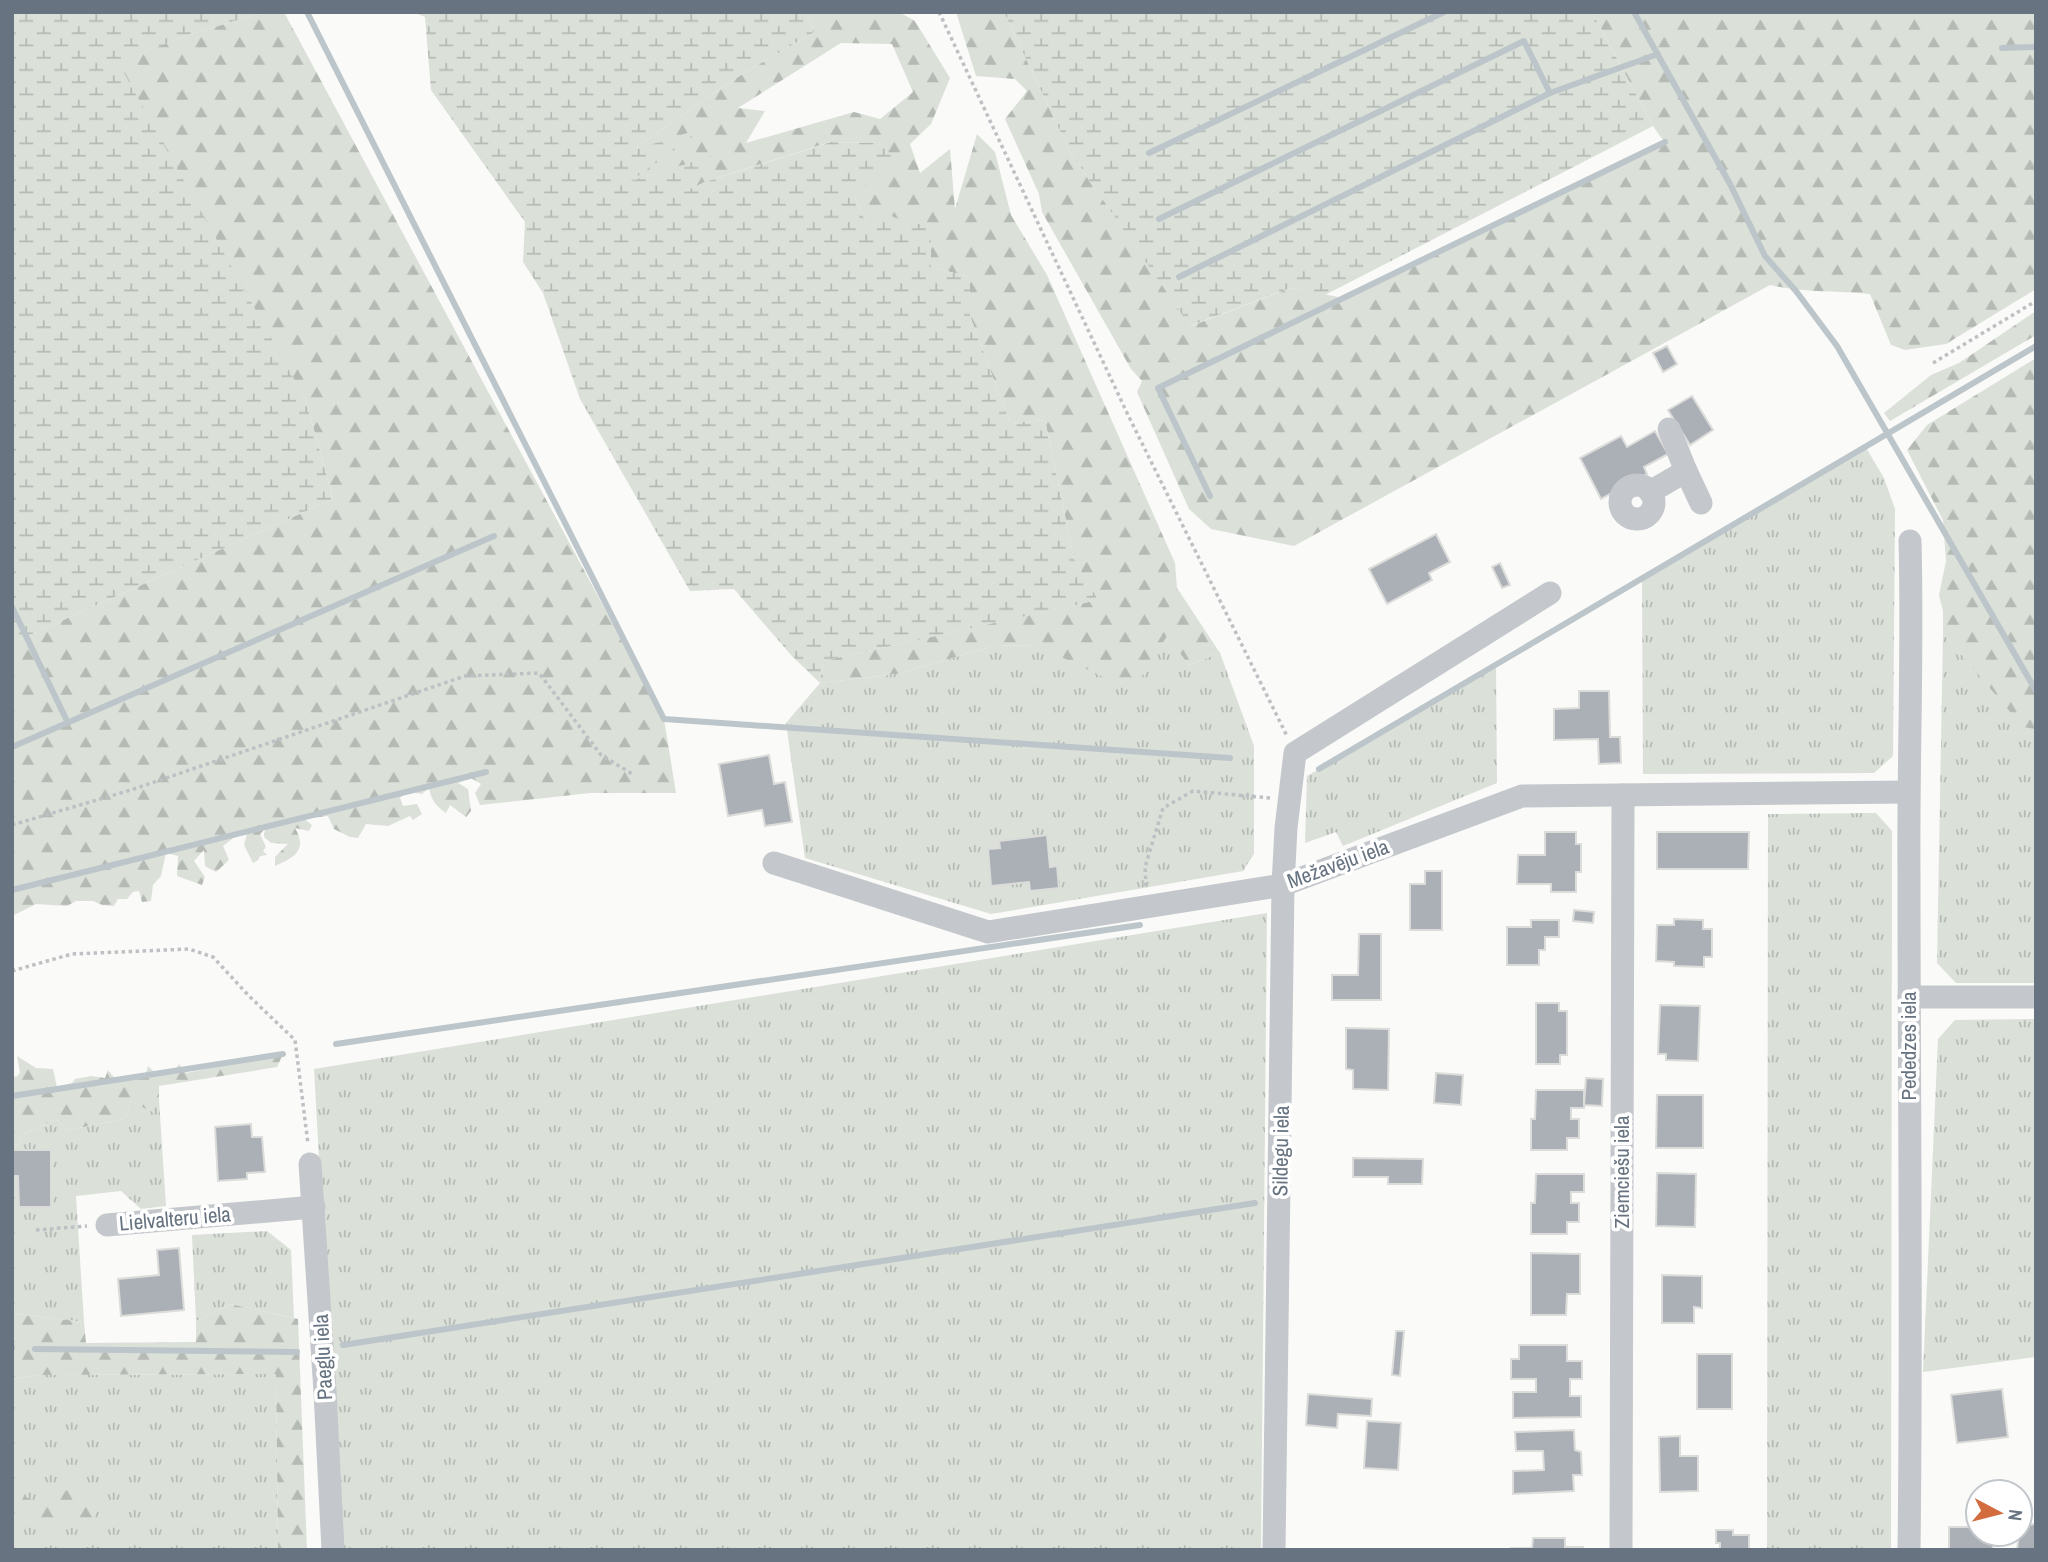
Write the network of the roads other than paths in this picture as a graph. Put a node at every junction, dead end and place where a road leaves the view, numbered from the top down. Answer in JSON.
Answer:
{"nodes":[{"id":1,"x":1669,"y":429,"type":"dead end"},
{"id":2,"x":1686,"y":471,"type":"junction"},
{"id":3,"x":1650,"y":492,"type":"dead end"},
{"id":4,"x":1700,"y":503,"type":"dead end"},
{"id":5,"x":1910,"y":541,"type":"dead end"},
{"id":6,"x":1550,"y":593,"type":"dead end"},
{"id":7,"x":1908,"y":792,"type":"junction"},
{"id":8,"x":1623,"y":795,"type":"junction"},
{"id":9,"x":774,"y":863,"type":"dead end"},
{"id":10,"x":1283,"y":885,"type":"junction"},
{"id":11,"x":1909,"y":997,"type":"junction"},
{"id":12,"x":2036,"y":997,"type":"edge"},
{"id":13,"x":310,"y":1164,"type":"road end"},
{"id":14,"x":314,"y":1207,"type":"junction"},
{"id":15,"x":107,"y":1225,"type":"road end"},
{"id":16,"x":332,"y":1550,"type":"edge"},
{"id":17,"x":1274,"y":1550,"type":"edge"},
{"id":18,"x":1621,"y":1550,"type":"edge"},
{"id":19,"x":1909,"y":1550,"type":"edge"}],
"edges":[{"from":1,"to":2,"type":"street"},
{"from":2,"to":3,"type":"street"},
{"from":2,"to":4,"type":"street"},
{"from":5,"to":7,"type":"street","name":"Pededzes iela"},
{"from":6,"to":10,"type":"street","name":"Sildegu iela"},
{"from":7,"to":8,"type":"street","name":"Mežavēju iela"},
{"from":7,"to":11,"type":"street","name":"Pededzes iela"},
{"from":8,"to":10,"type":"street","name":"Mežavēju iela"},
{"from":8,"to":18,"type":"street","name":"Ziemciešu iela"},
{"from":9,"to":10,"type":"street","name":"Mežavēju iela"},
{"from":10,"to":17,"type":"street","name":"Sildegu iela"},
{"from":11,"to":12,"type":"street"},
{"from":11,"to":19,"type":"street","name":"Pededzes iela"},
{"from":13,"to":14,"type":"street","name":"Paegļu iela"},
{"from":14,"to":15,"type":"street","name":"Lielvalteru iela"},
{"from":14,"to":16,"type":"street","name":"Paegļu iela"}]}
